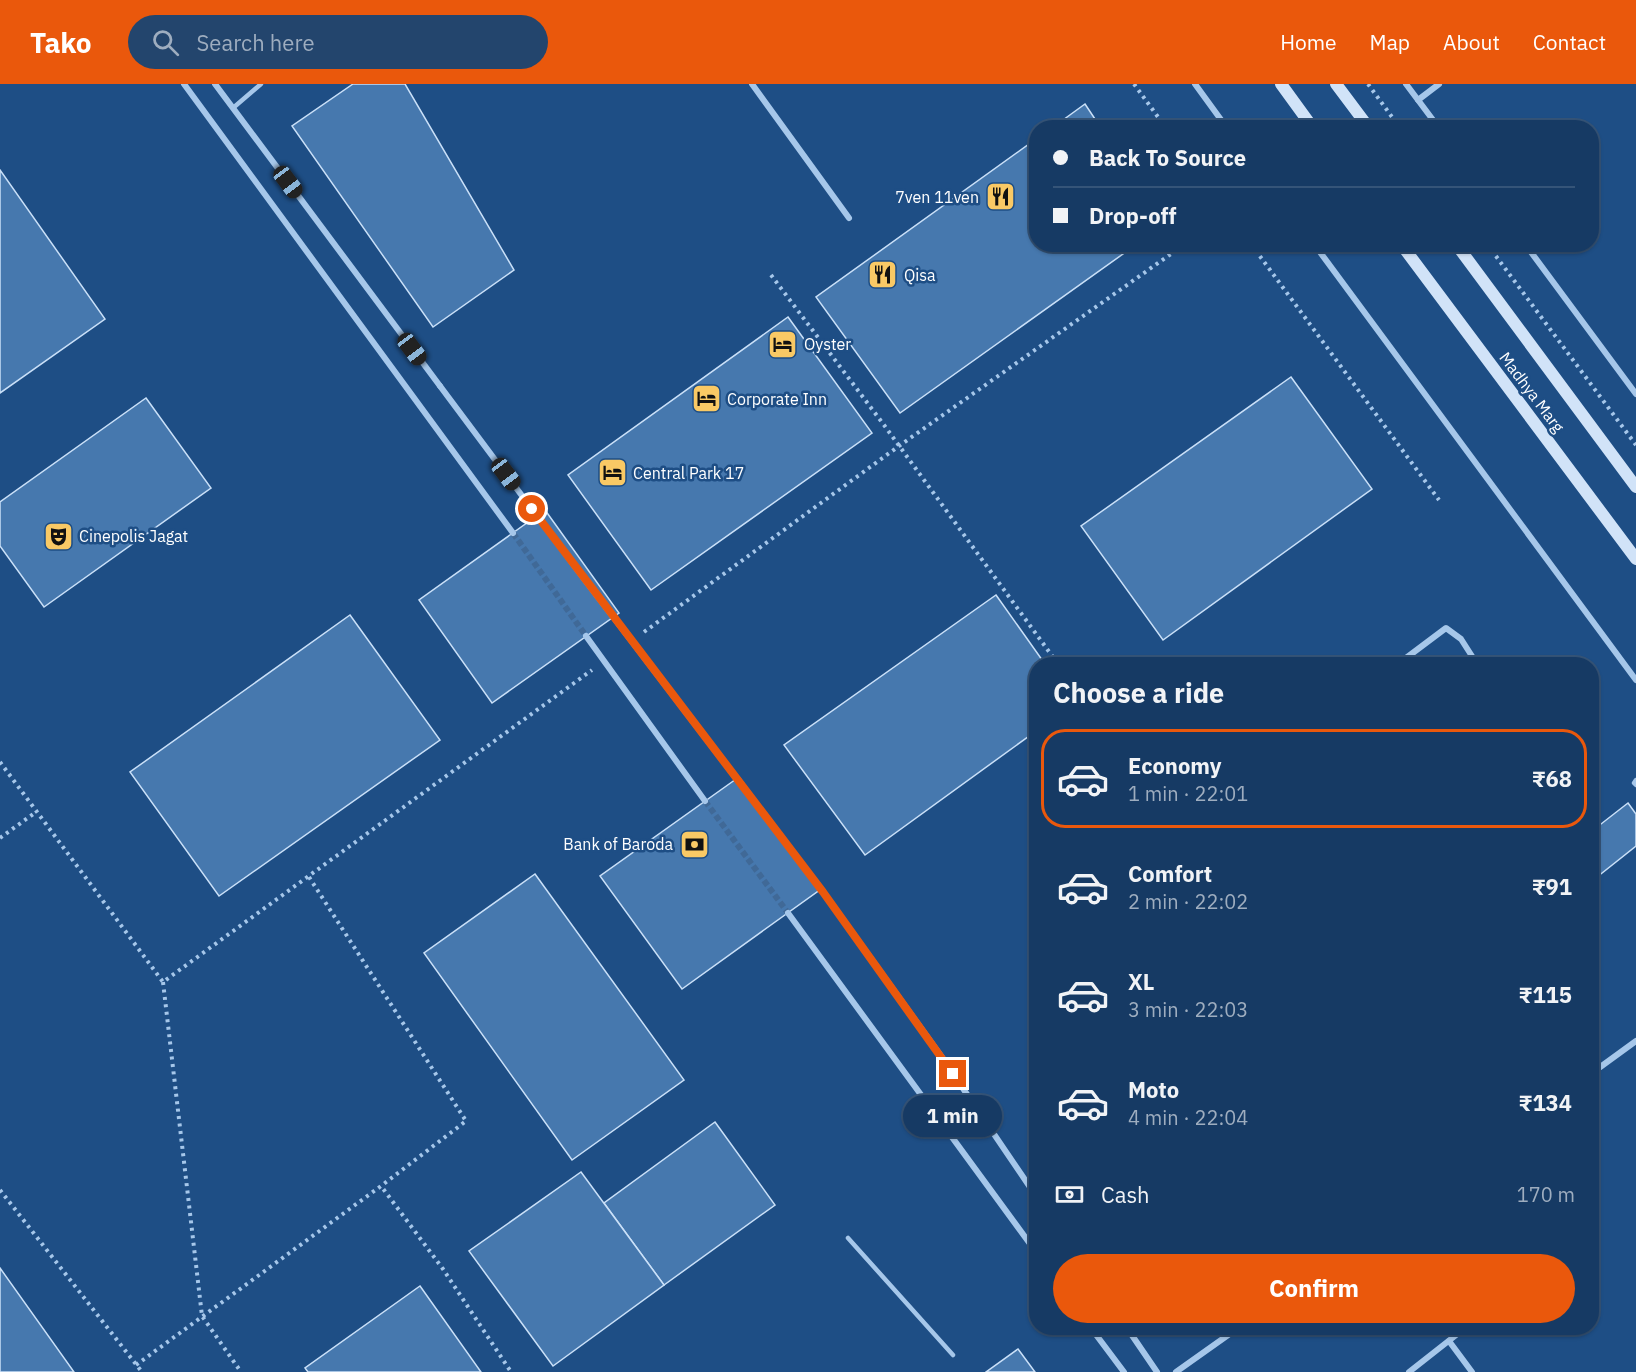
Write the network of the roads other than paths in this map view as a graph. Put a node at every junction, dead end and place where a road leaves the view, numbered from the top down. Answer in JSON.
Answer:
{"nodes":[{"id":1,"x":184,"y":84,"type":"edge"},
{"id":2,"x":215,"y":84,"type":"edge"},
{"id":3,"x":261,"y":84,"type":"edge"},
{"id":4,"x":752,"y":84,"type":"edge"},
{"id":5,"x":1195,"y":84,"type":"edge"},
{"id":6,"x":1281,"y":84,"type":"edge"},
{"id":7,"x":1336,"y":84,"type":"edge"},
{"id":8,"x":1406,"y":84,"type":"edge"},
{"id":9,"x":1439,"y":84,"type":"edge"},
{"id":10,"x":1418,"y":100,"type":"junction"},
{"id":11,"x":233,"y":108,"type":"junction"},
{"id":12,"x":1221,"y":120,"type":"edge"},
{"id":13,"x":1307,"y":120,"type":"edge"},
{"id":14,"x":1363,"y":120,"type":"edge"},
{"id":15,"x":1433,"y":120,"type":"edge"},
{"id":16,"x":849,"y":218,"type":"dead end"},
{"id":17,"x":1320,"y":252,"type":"edge"},
{"id":18,"x":1407,"y":252,"type":"edge"},
{"id":19,"x":1462,"y":252,"type":"edge"},
{"id":20,"x":1531,"y":252,"type":"edge"},
{"id":21,"x":1636,"y":394,"type":"edge"},
{"id":22,"x":1636,"y":487,"type":"edge"},
{"id":23,"x":513,"y":533,"type":"tunnel mouth"},
{"id":24,"x":1636,"y":559,"type":"edge"},
{"id":25,"x":586,"y":636,"type":"tunnel mouth"},
{"id":26,"x":1407,"y":657,"type":"edge"},
{"id":27,"x":1473,"y":657,"type":"edge"},
{"id":28,"x":1636,"y":680,"type":"edge"},
{"id":29,"x":1636,"y":780,"type":"edge"},
{"id":30,"x":1636,"y":785,"type":"edge"},
{"id":31,"x":705,"y":801,"type":"tunnel mouth"},
{"id":32,"x":788,"y":913,"type":"tunnel mouth"},
{"id":33,"x":1636,"y":1041,"type":"edge"},
{"id":34,"x":1599,"y":1068,"type":"edge"},
{"id":35,"x":1029,"y":1186,"type":"edge"},
{"id":36,"x":848,"y":1238,"type":"dead end"},
{"id":37,"x":1029,"y":1242,"type":"edge"},
{"id":38,"x":1096,"y":1335,"type":"edge"},
{"id":39,"x":1132,"y":1335,"type":"edge"},
{"id":40,"x":1228,"y":1335,"type":"edge"},
{"id":41,"x":1456,"y":1335,"type":"edge"},
{"id":42,"x":1449,"y":1341,"type":"junction"},
{"id":43,"x":953,"y":1355,"type":"dead end"},
{"id":44,"x":1124,"y":1372,"type":"edge"},
{"id":45,"x":1158,"y":1372,"type":"edge"},
{"id":46,"x":1176,"y":1372,"type":"edge"},
{"id":47,"x":1409,"y":1372,"type":"edge"},
{"id":48,"x":1472,"y":1372,"type":"edge"}],
"edges":[{"from":1,"to":23,"type":"street"},
{"from":2,"to":11,"type":"street"},
{"from":3,"to":11,"type":"lane"},
{"from":4,"to":16,"type":"street"},
{"from":5,"to":12,"type":"street"},
{"from":6,"to":13,"type":"main road"},
{"from":7,"to":14,"type":"main road"},
{"from":8,"to":10,"type":"street"},
{"from":9,"to":10,"type":"street"},
{"from":10,"to":15,"type":"street"},
{"from":11,"to":35,"type":"street","bridge":true},
{"from":17,"to":28,"type":"street"},
{"from":18,"to":24,"type":"main road","name":"Madhya Marg"},
{"from":19,"to":22,"type":"main road","name":"Madhya Marg"},
{"from":20,"to":21,"type":"street"},
{"from":25,"to":31,"type":"street","bridge":true},
{"from":26,"to":27,"type":"street"},
{"from":29,"to":30,"type":"lane"},
{"from":32,"to":37,"type":"street"},
{"from":33,"to":34,"type":"street"},
{"from":36,"to":43,"type":"lane"},
{"from":38,"to":44,"type":"street"},
{"from":39,"to":45,"type":"street"},
{"from":40,"to":46,"type":"street"},
{"from":41,"to":42,"type":"street"},
{"from":42,"to":47,"type":"street"},
{"from":42,"to":48,"type":"street"}]}
